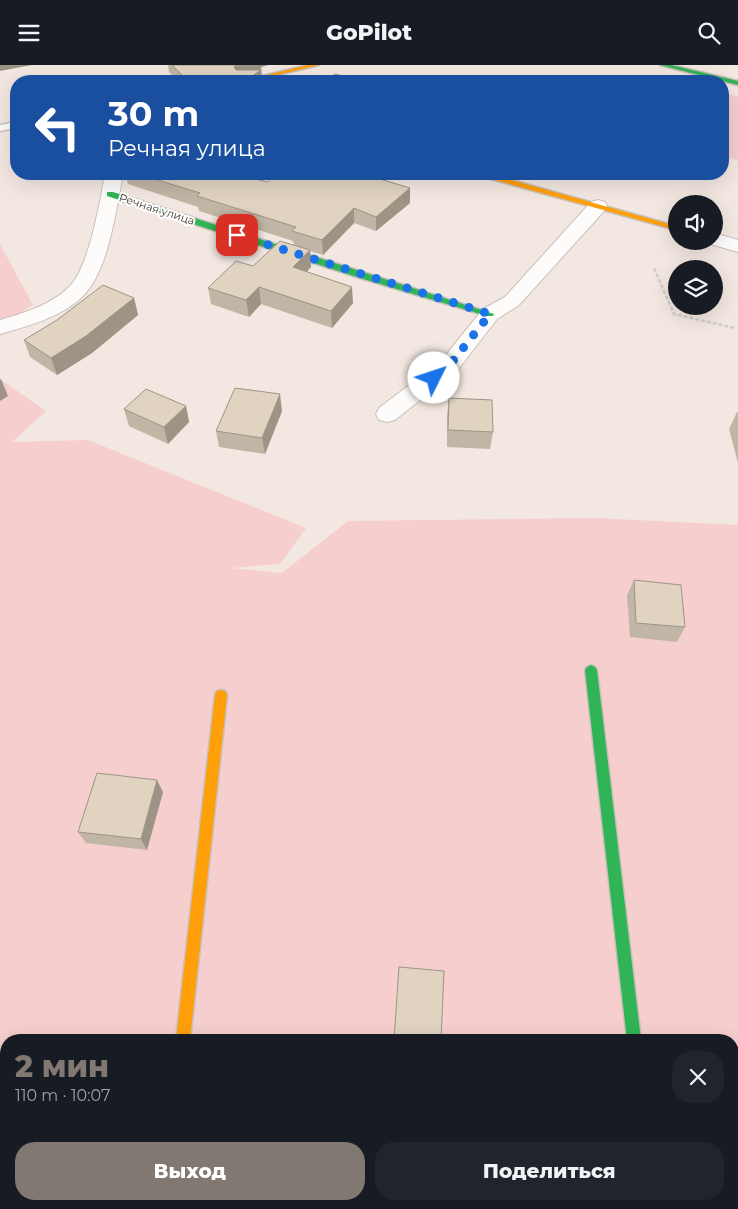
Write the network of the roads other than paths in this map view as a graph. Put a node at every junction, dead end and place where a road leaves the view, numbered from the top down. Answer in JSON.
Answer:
{"nodes":[{"id":1,"x":316,"y":65,"type":"edge"},
{"id":2,"x":663,"y":65,"type":"edge"},
{"id":3,"x":272,"y":75,"type":"edge"},
{"id":4,"x":705,"y":75,"type":"edge"},
{"id":5,"x":113,"y":180,"type":"edge"},
{"id":6,"x":505,"y":180,"type":"edge"},
{"id":7,"x":110,"y":194,"type":"junction"},
{"id":8,"x":598,"y":206,"type":"junction"},
{"id":9,"x":668,"y":226,"type":"edge"},
{"id":10,"x":723,"y":242,"type":"edge"},
{"id":11,"x":738,"y":246,"type":"edge"},
{"id":12,"x":490,"y":314,"type":"junction"},
{"id":13,"x":0,"y":327,"type":"edge"},
{"id":14,"x":387,"y":414,"type":"dead end"},
{"id":15,"x":591,"y":670,"type":"dead end"},
{"id":16,"x":221,"y":695,"type":"dead end"},
{"id":17,"x":184,"y":1034,"type":"edge"},
{"id":18,"x":633,"y":1034,"type":"edge"}],
"edges":[{"from":1,"to":3,"type":"street"},
{"from":2,"to":4,"type":"street"},
{"from":5,"to":7,"type":"street"},
{"from":6,"to":8,"type":"street"},
{"from":7,"to":12,"type":"street","name":"Речная улица"},
{"from":7,"to":13,"type":"street"},
{"from":8,"to":9,"type":"street"},
{"from":8,"to":12,"type":"street"},
{"from":10,"to":11,"type":"street"},
{"from":12,"to":14,"type":"street"},
{"from":15,"to":18,"type":"street"},
{"from":16,"to":17,"type":"street"}]}
